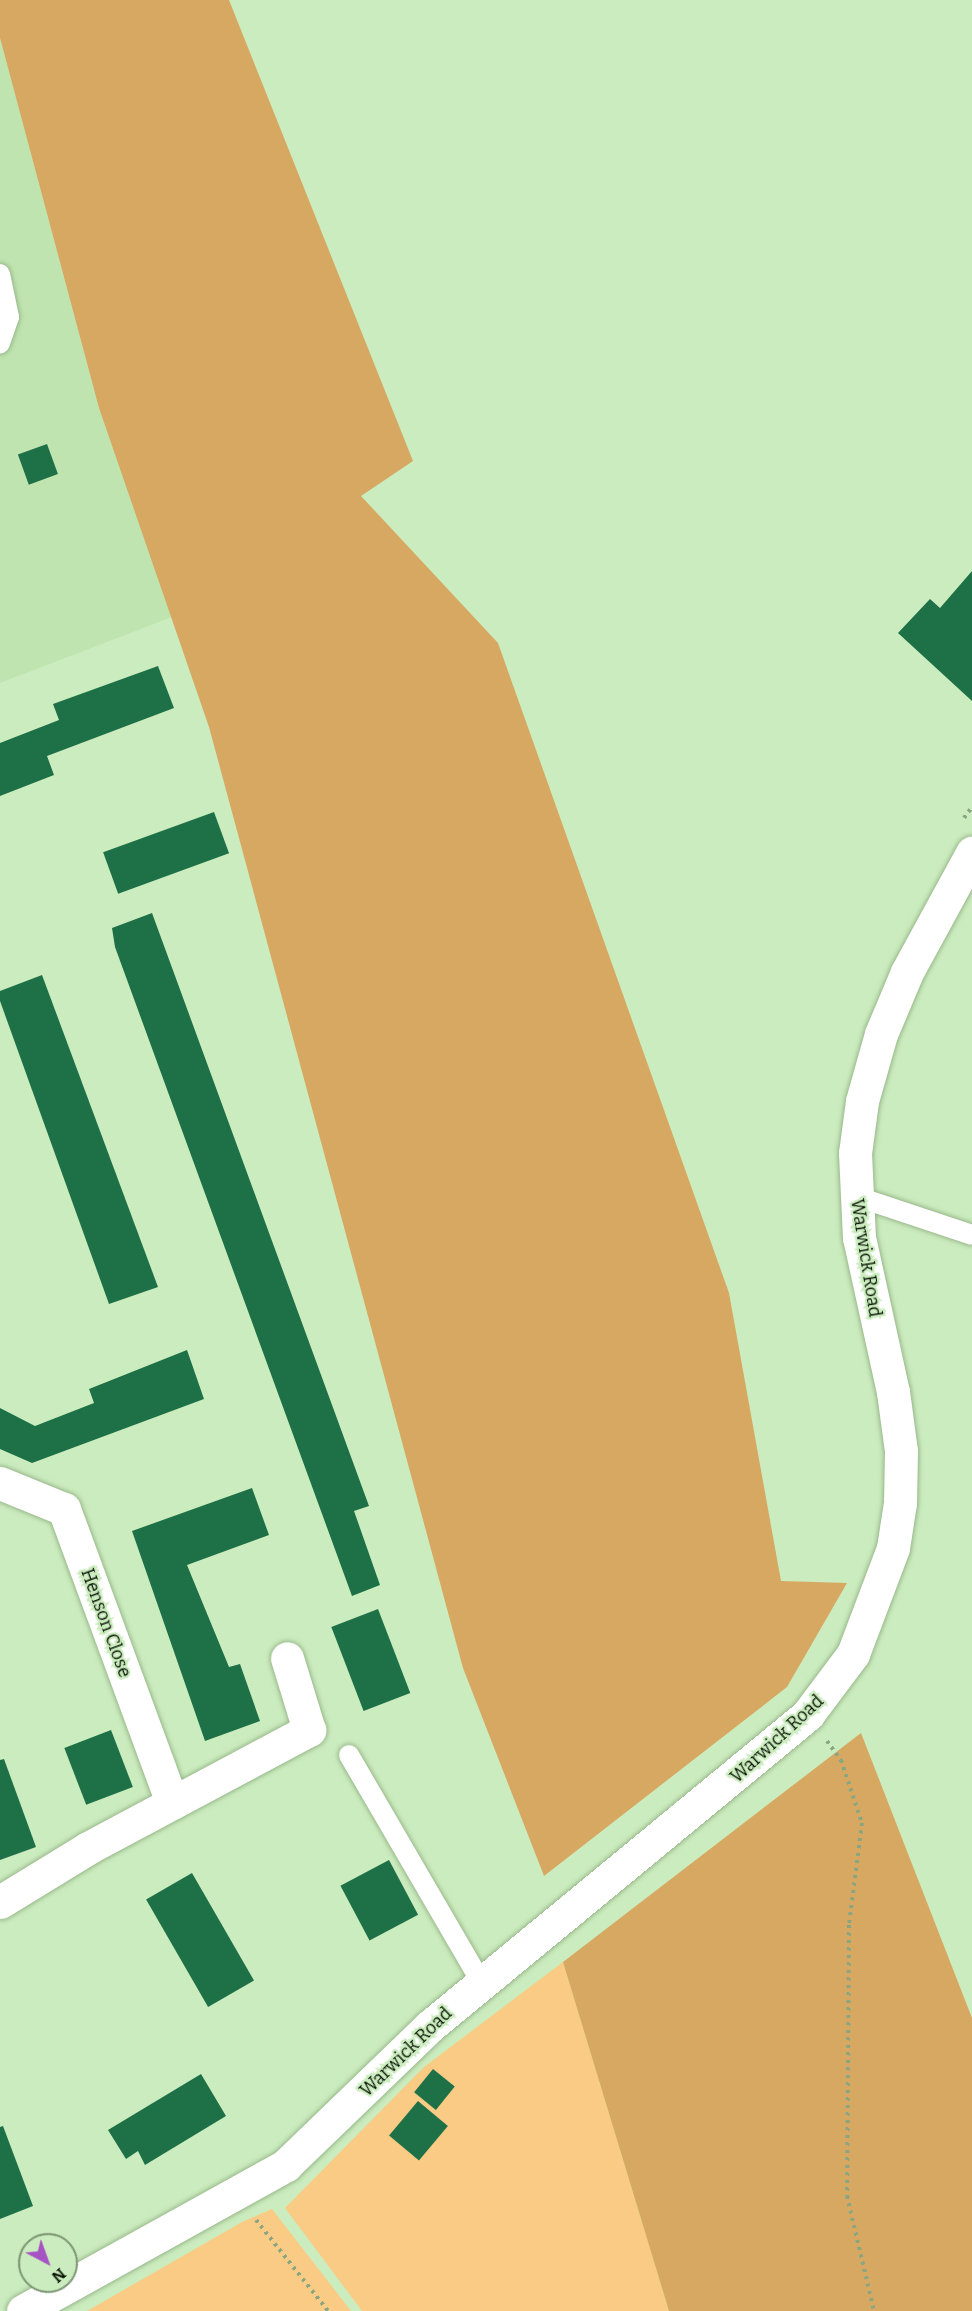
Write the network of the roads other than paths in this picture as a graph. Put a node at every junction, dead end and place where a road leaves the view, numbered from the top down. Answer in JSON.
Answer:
{"nodes":[{"id":1,"x":0,"y":274,"type":"edge"},
{"id":2,"x":0,"y":343,"type":"edge"},
{"id":3,"x":972,"y":853,"type":"edge"},
{"id":4,"x":855,"y":1196,"type":"junction"},
{"id":5,"x":972,"y":1234,"type":"edge"},
{"id":6,"x":0,"y":1483,"type":"edge"},
{"id":7,"x":287,"y":1659,"type":"dead end"},
{"id":8,"x":349,"y":1755,"type":"dead end"},
{"id":9,"x":172,"y":1803,"type":"junction"},
{"id":10,"x":0,"y":1902,"type":"edge"},
{"id":11,"x":481,"y":1982,"type":"junction"},
{"id":12,"x":22,"y":2311,"type":"edge"}],
"edges":[{"from":1,"to":2,"type":"lane"},
{"from":3,"to":4,"type":"street","name":"Warwick Road"},
{"from":4,"to":5,"type":"lane"},
{"from":4,"to":11,"type":"street","name":"Warwick Road"},
{"from":6,"to":9,"type":"street","name":"Henson Close"},
{"from":7,"to":9,"type":"street"},
{"from":8,"to":11,"type":"lane"},
{"from":9,"to":10,"type":"street"},
{"from":11,"to":12,"type":"street","name":"Warwick Road"}]}
